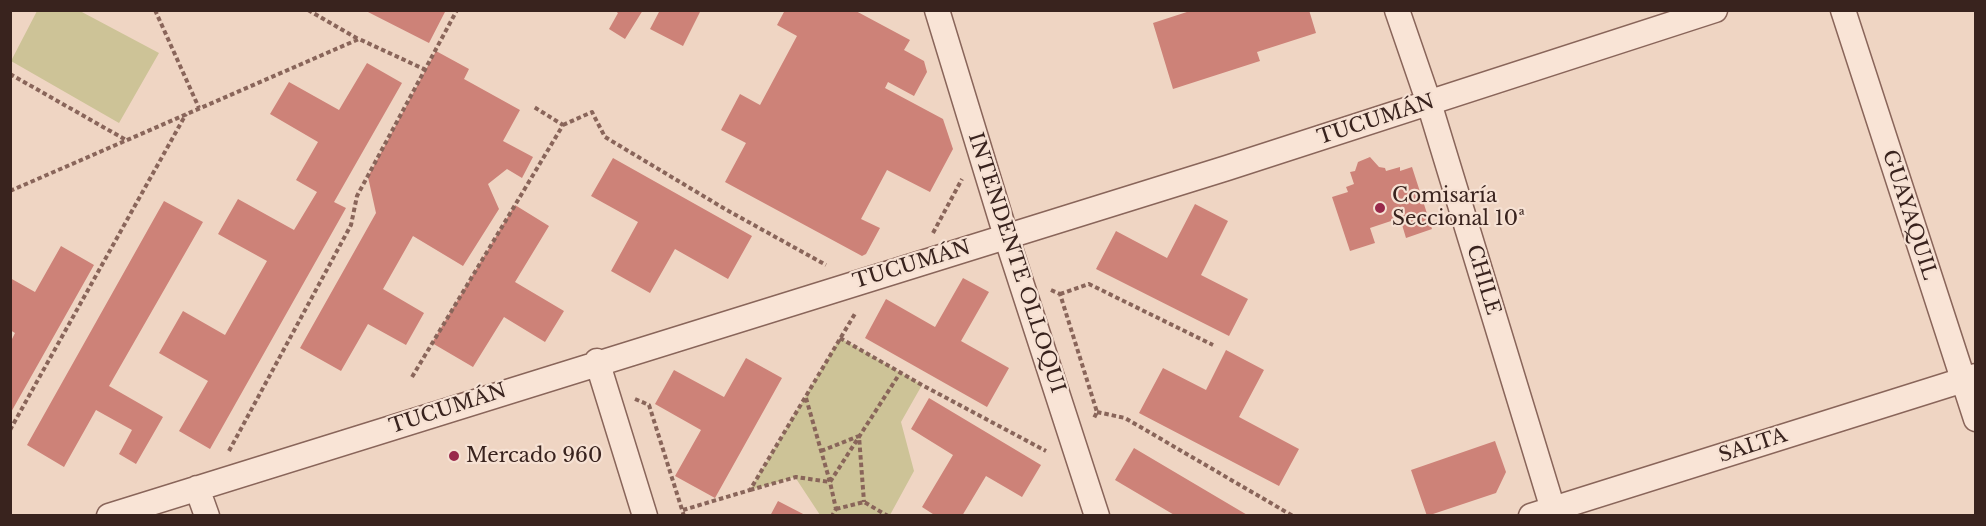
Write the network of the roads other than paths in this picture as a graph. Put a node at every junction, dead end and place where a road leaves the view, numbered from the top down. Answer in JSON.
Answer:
{"nodes":[{"id":1,"x":937,"y":10,"type":"edge"},
{"id":2,"x":1397,"y":10,"type":"edge"},
{"id":3,"x":1715,"y":10,"type":"edge"},
{"id":4,"x":1843,"y":10,"type":"edge"},
{"id":5,"x":1429,"y":103,"type":"junction"},
{"id":6,"x":1006,"y":236,"type":"junction"},
{"id":7,"x":597,"y":362,"type":"junction"},
{"id":8,"x":1969,"y":378,"type":"edge"},
{"id":9,"x":1976,"y":419,"type":"edge"},
{"id":10,"x":197,"y":488,"type":"junction"},
{"id":11,"x":1546,"y":513,"type":"edge"},
{"id":12,"x":109,"y":516,"type":"edge"},
{"id":13,"x":207,"y":516,"type":"edge"},
{"id":14,"x":645,"y":516,"type":"edge"},
{"id":15,"x":1097,"y":516,"type":"edge"}],
"edges":[{"from":1,"to":6,"type":"street","name":"INTENDENTE OLLOQUI"},
{"from":2,"to":5,"type":"street","name":"CHILE"},
{"from":3,"to":5,"type":"street","name":"TUCUMÁN"},
{"from":4,"to":8,"type":"street","name":"GUAYAQUIL"},
{"from":5,"to":6,"type":"street","name":"TUCUMÁN"},
{"from":5,"to":11,"type":"street","name":"CHILE"},
{"from":6,"to":7,"type":"street","name":"TUCUMÁN"},
{"from":6,"to":15,"type":"street","name":"INTENDENTE OLLOQUI"},
{"from":7,"to":10,"type":"street","name":"TUCUMÁN"},
{"from":7,"to":14,"type":"street"},
{"from":8,"to":9,"type":"street","name":"GUAYAQUIL"},
{"from":8,"to":11,"type":"street","name":"SALTA"},
{"from":10,"to":12,"type":"street","name":"TUCUMÁN"},
{"from":10,"to":13,"type":"street"}]}
